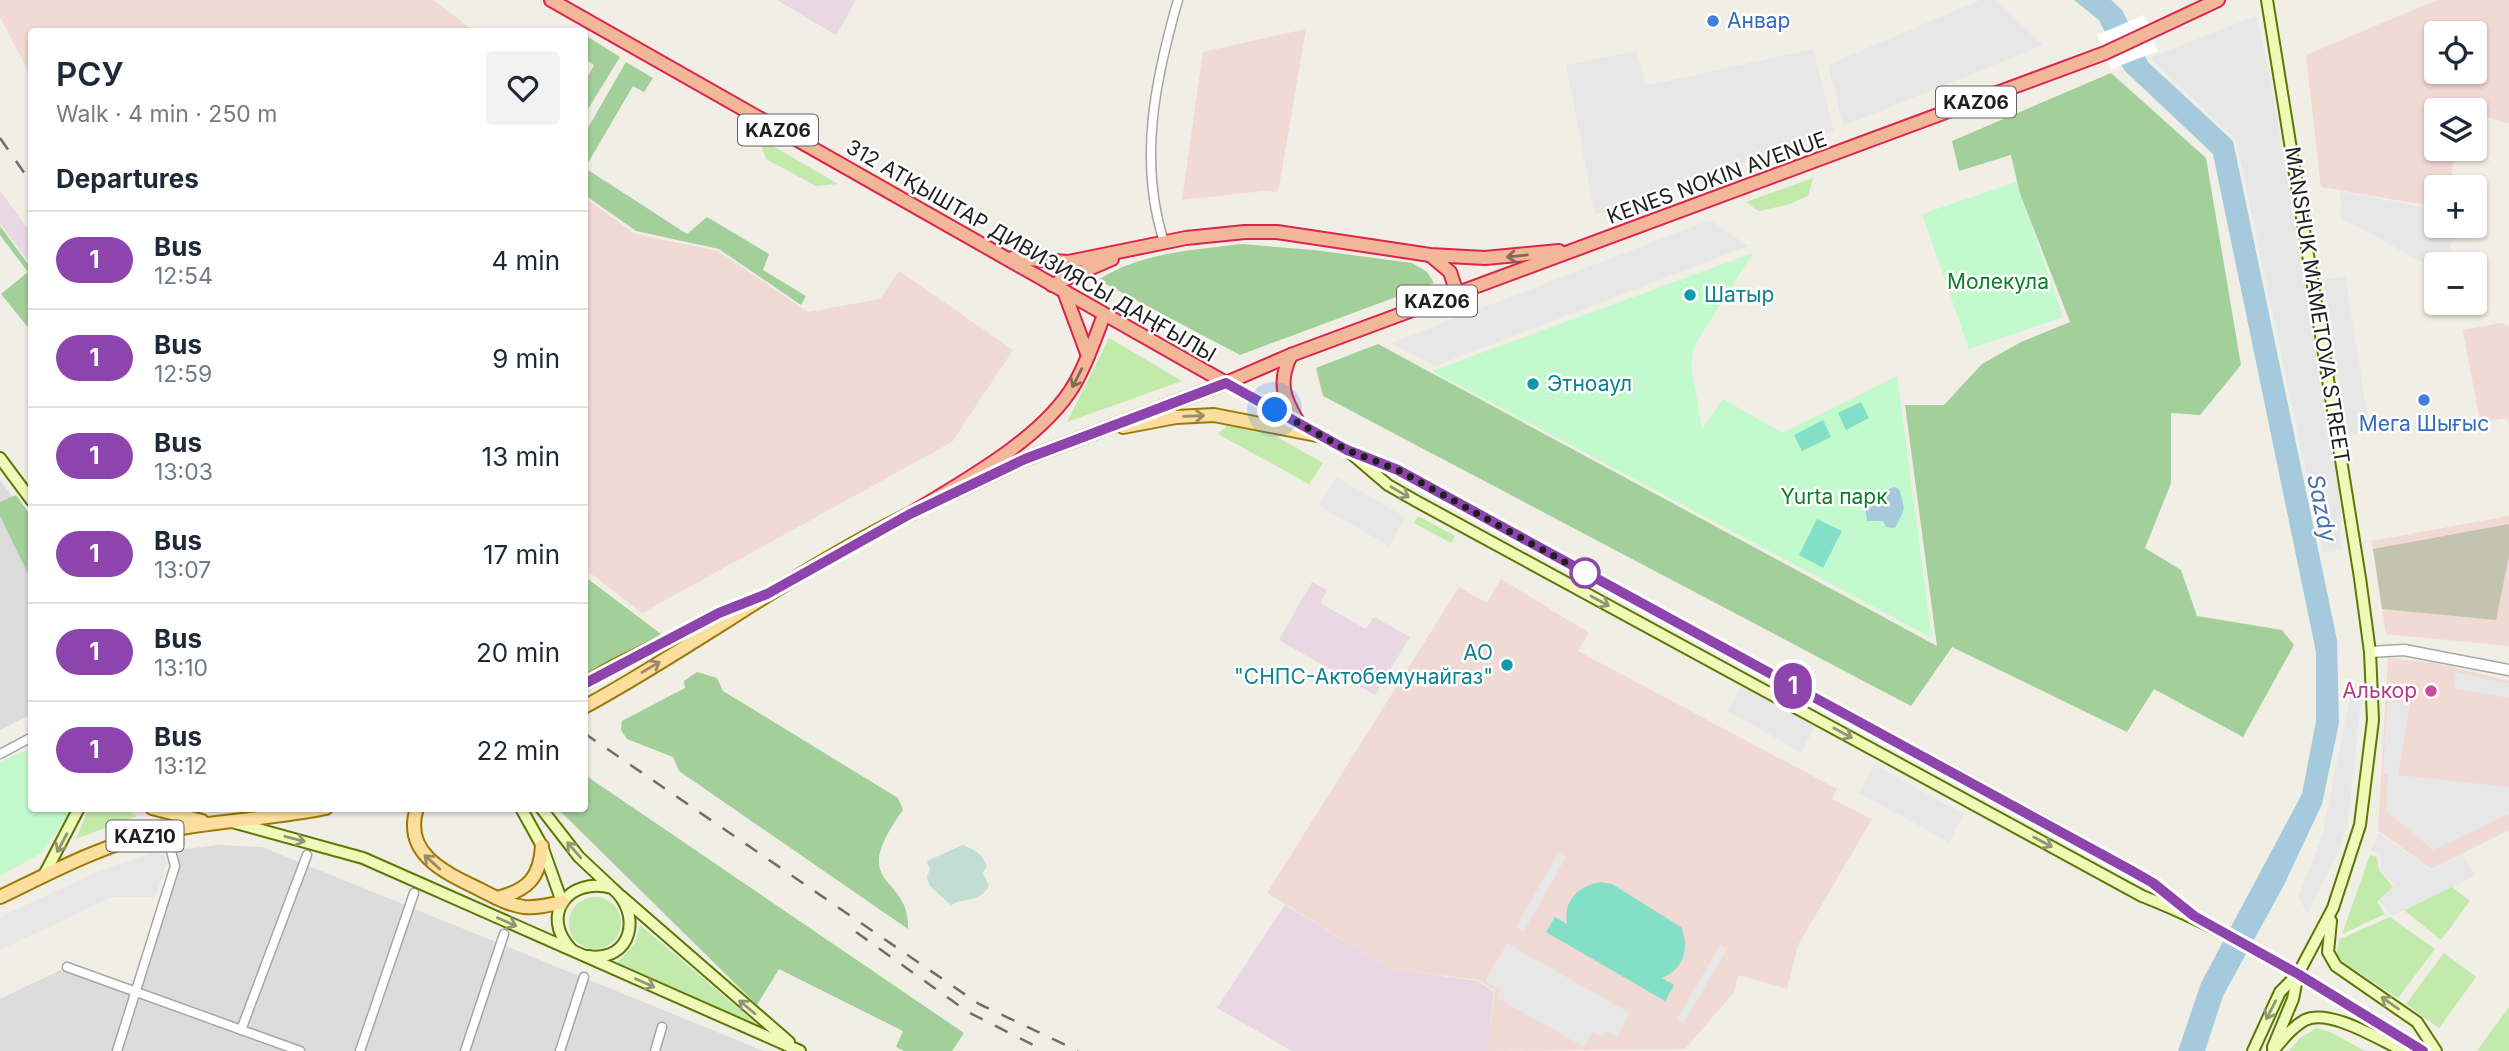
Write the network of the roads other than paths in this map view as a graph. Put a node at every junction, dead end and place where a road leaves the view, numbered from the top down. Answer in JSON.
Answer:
{"nodes":[{"id":1,"x":551,"y":0,"type":"edge"},
{"id":2,"x":1178,"y":0,"type":"edge"},
{"id":3,"x":2218,"y":0,"type":"edge"},
{"id":4,"x":2267,"y":0,"type":"edge"},
{"id":5,"x":1164,"y":242,"type":"junction"},
{"id":6,"x":1585,"y":247,"type":"junction"},
{"id":7,"x":1128,"y":251,"type":"junction"},
{"id":8,"x":1430,"y":255,"type":"junction"},
{"id":9,"x":1008,"y":257,"type":"junction"},
{"id":10,"x":1052,"y":285,"type":"junction"},
{"id":11,"x":1457,"y":293,"type":"junction"},
{"id":12,"x":1065,"y":294,"type":"junction"},
{"id":13,"x":1104,"y":316,"type":"junction"},
{"id":14,"x":1291,"y":355,"type":"junction"},
{"id":15,"x":1088,"y":356,"type":"junction"},
{"id":16,"x":1226,"y":383,"type":"junction"},
{"id":17,"x":1299,"y":424,"type":"junction"},
{"id":18,"x":1322,"y":436,"type":"junction"},
{"id":19,"x":1079,"y":437,"type":"junction"},
{"id":20,"x":1347,"y":450,"type":"junction"},
{"id":21,"x":0,"y":458,"type":"edge"},
{"id":22,"x":28,"y":496,"type":"edge"},
{"id":23,"x":910,"y":514,"type":"junction"},
{"id":24,"x":1478,"y":514,"type":"junction"},
{"id":25,"x":1469,"y":530,"type":"junction"},
{"id":26,"x":1577,"y":568,"type":"junction"},
{"id":27,"x":1569,"y":584,"type":"junction"},
{"id":28,"x":767,"y":594,"type":"junction"},
{"id":29,"x":2370,"y":652,"type":"junction"},
{"id":30,"x":2509,"y":670,"type":"edge"},
{"id":31,"x":588,"y":682,"type":"edge"},
{"id":32,"x":589,"y":704,"type":"edge"},
{"id":33,"x":28,"y":741,"type":"edge"},
{"id":34,"x":0,"y":754,"type":"edge"},
{"id":35,"x":1974,"y":784,"type":"junction"},
{"id":36,"x":1965,"y":800,"type":"junction"},
{"id":37,"x":77,"y":812,"type":"edge"},
{"id":38,"x":167,"y":812,"type":"edge"},
{"id":39,"x":296,"y":812,"type":"edge"},
{"id":40,"x":417,"y":812,"type":"edge"},
{"id":41,"x":523,"y":812,"type":"edge"},
{"id":42,"x":544,"y":812,"type":"edge"},
{"id":43,"x":229,"y":821,"type":"junction"},
{"id":44,"x":210,"y":823,"type":"junction"},
{"id":45,"x":542,"y":846,"type":"junction"},
{"id":46,"x":171,"y":851,"type":"dead end"},
{"id":47,"x":307,"y":855,"type":"dead end"},
{"id":48,"x":43,"y":877,"type":"junction"},
{"id":49,"x":612,"y":888,"type":"junction"},
{"id":50,"x":414,"y":893,"type":"dead end"},
{"id":51,"x":621,"y":896,"type":"junction"},
{"id":52,"x":0,"y":897,"type":"edge"},
{"id":53,"x":497,"y":898,"type":"junction"},
{"id":54,"x":562,"y":902,"type":"junction"},
{"id":55,"x":2333,"y":908,"type":"junction"},
{"id":56,"x":2194,"y":916,"type":"junction"},
{"id":57,"x":503,"y":934,"type":"dead end"},
{"id":58,"x":578,"y":953,"type":"junction"},
{"id":59,"x":67,"y":967,"type":"dead end"},
{"id":60,"x":2298,"y":974,"type":"junction"},
{"id":61,"x":584,"y":977,"type":"dead end"},
{"id":62,"x":137,"y":992,"type":"junction"},
{"id":63,"x":662,"y":1027,"type":"dead end"},
{"id":64,"x":241,"y":1030,"type":"junction"},
{"id":65,"x":117,"y":1051,"type":"edge"},
{"id":66,"x":300,"y":1051,"type":"edge"},
{"id":67,"x":360,"y":1051,"type":"edge"},
{"id":68,"x":465,"y":1051,"type":"edge"},
{"id":69,"x":560,"y":1051,"type":"edge"},
{"id":70,"x":655,"y":1051,"type":"edge"},
{"id":71,"x":799,"y":1051,"type":"edge"},
{"id":72,"x":2253,"y":1051,"type":"edge"},
{"id":73,"x":2272,"y":1051,"type":"edge"},
{"id":74,"x":2404,"y":1051,"type":"edge"},
{"id":75,"x":2423,"y":1051,"type":"edge"},
{"id":76,"x":2436,"y":1051,"type":"edge"}],
"edges":[{"from":1,"to":9,"type":"highway","name":"312 АТҚЫШТАР ДИВИЗИЯСЫ ДАҢҒЫЛЫ","number":"KАZ06"},
{"from":2,"to":5,"type":"street"},
{"from":3,"to":6,"type":"highway","name":"KENES NOKIN AVENUE","number":"KАZ06"},
{"from":4,"to":29,"type":"main road","name":"MANSHUK MAMETOVA STREET"},
{"from":5,"to":7,"type":"highway"},
{"from":5,"to":8,"type":"highway"},
{"from":6,"to":8,"type":"highway","one_way":true},
{"from":6,"to":11,"type":"highway","name":"KENES NOKIN AVENUE","number":"KАZ06"},
{"from":7,"to":9,"type":"highway"},
{"from":7,"to":10,"type":"highway"},
{"from":8,"to":11,"type":"highway"},
{"from":9,"to":10,"type":"highway","name":"312 АТҚЫШТАР ДИВИЗИЯСЫ ДАҢҒЫЛЫ","number":"KАZ06"},
{"from":10,"to":12,"type":"highway","name":"312 АТҚЫШТАР ДИВИЗИЯСЫ ДАҢҒЫЛЫ","number":"KАZ06"},
{"from":11,"to":14,"type":"highway","name":"KENES NOKIN AVENUE","number":"KАZ06"},
{"from":12,"to":13,"type":"highway","name":"312 АТҚЫШТАР ДИВИЗИЯСЫ ДАҢҒЫЛЫ","number":"KАZ06"},
{"from":12,"to":15,"type":"highway"},
{"from":13,"to":15,"type":"highway"},
{"from":13,"to":16,"type":"highway","name":"312 АТҚЫШТАР ДИВИЗИЯСЫ ДАҢҒЫЛЫ","number":"KАZ06"},
{"from":14,"to":16,"type":"highway","name":"KENES NOKIN AVENUE","number":"KАZ06"},
{"from":14,"to":17,"type":"highway"},
{"from":15,"to":23,"type":"highway","one_way":true},
{"from":16,"to":17,"type":"main road","name":"312 АТҚЫШТАР ДИВИЗИЯСЫ ДАҢҒЫЛЫ"},
{"from":16,"to":19,"type":"main road"},
{"from":17,"to":18,"type":"main road","name":"312 АТҚЫШТАР ДИВИЗИЯСЫ ДАҢҒЫЛЫ"},
{"from":19,"to":18,"type":"main road","one_way":true},
{"from":18,"to":20,"type":"main road","name":"312 АТҚЫШТАР ДИВИЗИЯСЫ ДАҢҒЫЛЫ"},
{"from":19,"to":23,"type":"main road"},
{"from":20,"to":24,"type":"main road","name":"312 АТҚЫШТАР ДИВИЗИЯСЫ ДАҢҒЫЛЫ"},
{"from":20,"to":25,"type":"main road","name":"312 АТҚЫШТАР ДИВИЗИЯСЫ ДАҢҒЫЛЫ","one_way":true},
{"from":21,"to":22,"type":"main road"},
{"from":23,"to":28,"type":"main road"},
{"from":24,"to":25,"type":"main road"},
{"from":24,"to":26,"type":"main road","name":"312 АТҚЫШТАР ДИВИЗИЯСЫ ДАҢҒЫЛЫ"},
{"from":25,"to":27,"type":"main road","name":"312 АТҚЫШТАР ДИВИЗИЯСЫ ДАҢҒЫЛЫ"},
{"from":26,"to":27,"type":"main road"},
{"from":26,"to":35,"type":"main road","name":"312 АТҚЫШТАР ДИВИЗИЯСЫ ДАҢҒЫЛЫ"},
{"from":27,"to":36,"type":"main road","name":"312 АТҚЫШТАР ДИВИЗИЯСЫ ДАҢҒЫЛЫ","one_way":true},
{"from":28,"to":31,"type":"main road"},
{"from":32,"to":28,"type":"main road","one_way":true},
{"from":29,"to":30,"type":"street"},
{"from":29,"to":55,"type":"main road","name":"MANSHUK MAMETOVA STREET"},
{"from":33,"to":34,"type":"street"},
{"from":35,"to":36,"type":"main road"},
{"from":35,"to":56,"type":"main road","name":"312 АТҚЫШТАР ДИВИЗИЯСЫ ДАҢҒЫЛЫ"},
{"from":36,"to":56,"type":"main road","name":"312 АТҚЫШТАР ДИВИЗИЯСЫ ДАҢҒЫЛЫ","one_way":true},
{"from":37,"to":48,"type":"main road","one_way":true},
{"from":38,"to":44,"type":"main road"},
{"from":39,"to":43,"type":"main road","number":"KAZ10"},
{"from":53,"to":40,"type":"main road","one_way":true},
{"from":41,"to":45,"type":"main road"},
{"from":49,"to":42,"type":"main road","one_way":true},
{"from":43,"to":44,"type":"main road","number":"KAZ10"},
{"from":43,"to":58,"type":"main road","one_way":true},
{"from":44,"to":48,"type":"main road","number":"KAZ10"},
{"from":45,"to":53,"type":"main road"},
{"from":45,"to":54,"type":"main road"},
{"from":46,"to":62,"type":"street"},
{"from":47,"to":64,"type":"street"},
{"from":48,"to":52,"type":"main road","number":"KAZ10"},
{"from":49,"to":51,"type":"main road"},
{"from":49,"to":54,"type":"main road"},
{"from":50,"to":67,"type":"street"},
{"from":51,"to":58,"type":"main road"},
{"from":71,"to":51,"type":"main road","one_way":true},
{"from":53,"to":54,"type":"main road"},
{"from":54,"to":58,"type":"main road"},
{"from":55,"to":60,"type":"main road","name":"MANSHUK MAMETOVA STREET"},
{"from":76,"to":55,"type":"main road","one_way":true},
{"from":56,"to":60,"type":"main road","name":"312 АТҚЫШТАР ДИВИЗИЯСЫ ДАҢҒЫЛЫ"},
{"from":57,"to":68,"type":"street"},
{"from":58,"to":71,"type":"main road","one_way":true},
{"from":59,"to":62,"type":"street"},
{"from":60,"to":72,"type":"main road","name":"MANSHUK MAMETOVA STREET","one_way":true},
{"from":60,"to":73,"type":"main road","name":"MANSHUK MAMETOVA STREET"},
{"from":60,"to":75,"type":"main road","name":"312 АТҚЫШТАР ДИВИЗИЯСЫ ДАҢҒЫЛЫ"},
{"from":61,"to":69,"type":"street"},
{"from":62,"to":64,"type":"street"},
{"from":62,"to":65,"type":"street"},
{"from":63,"to":70,"type":"street"},
{"from":64,"to":66,"type":"street"},
{"from":73,"to":74,"type":"main road"}]}
